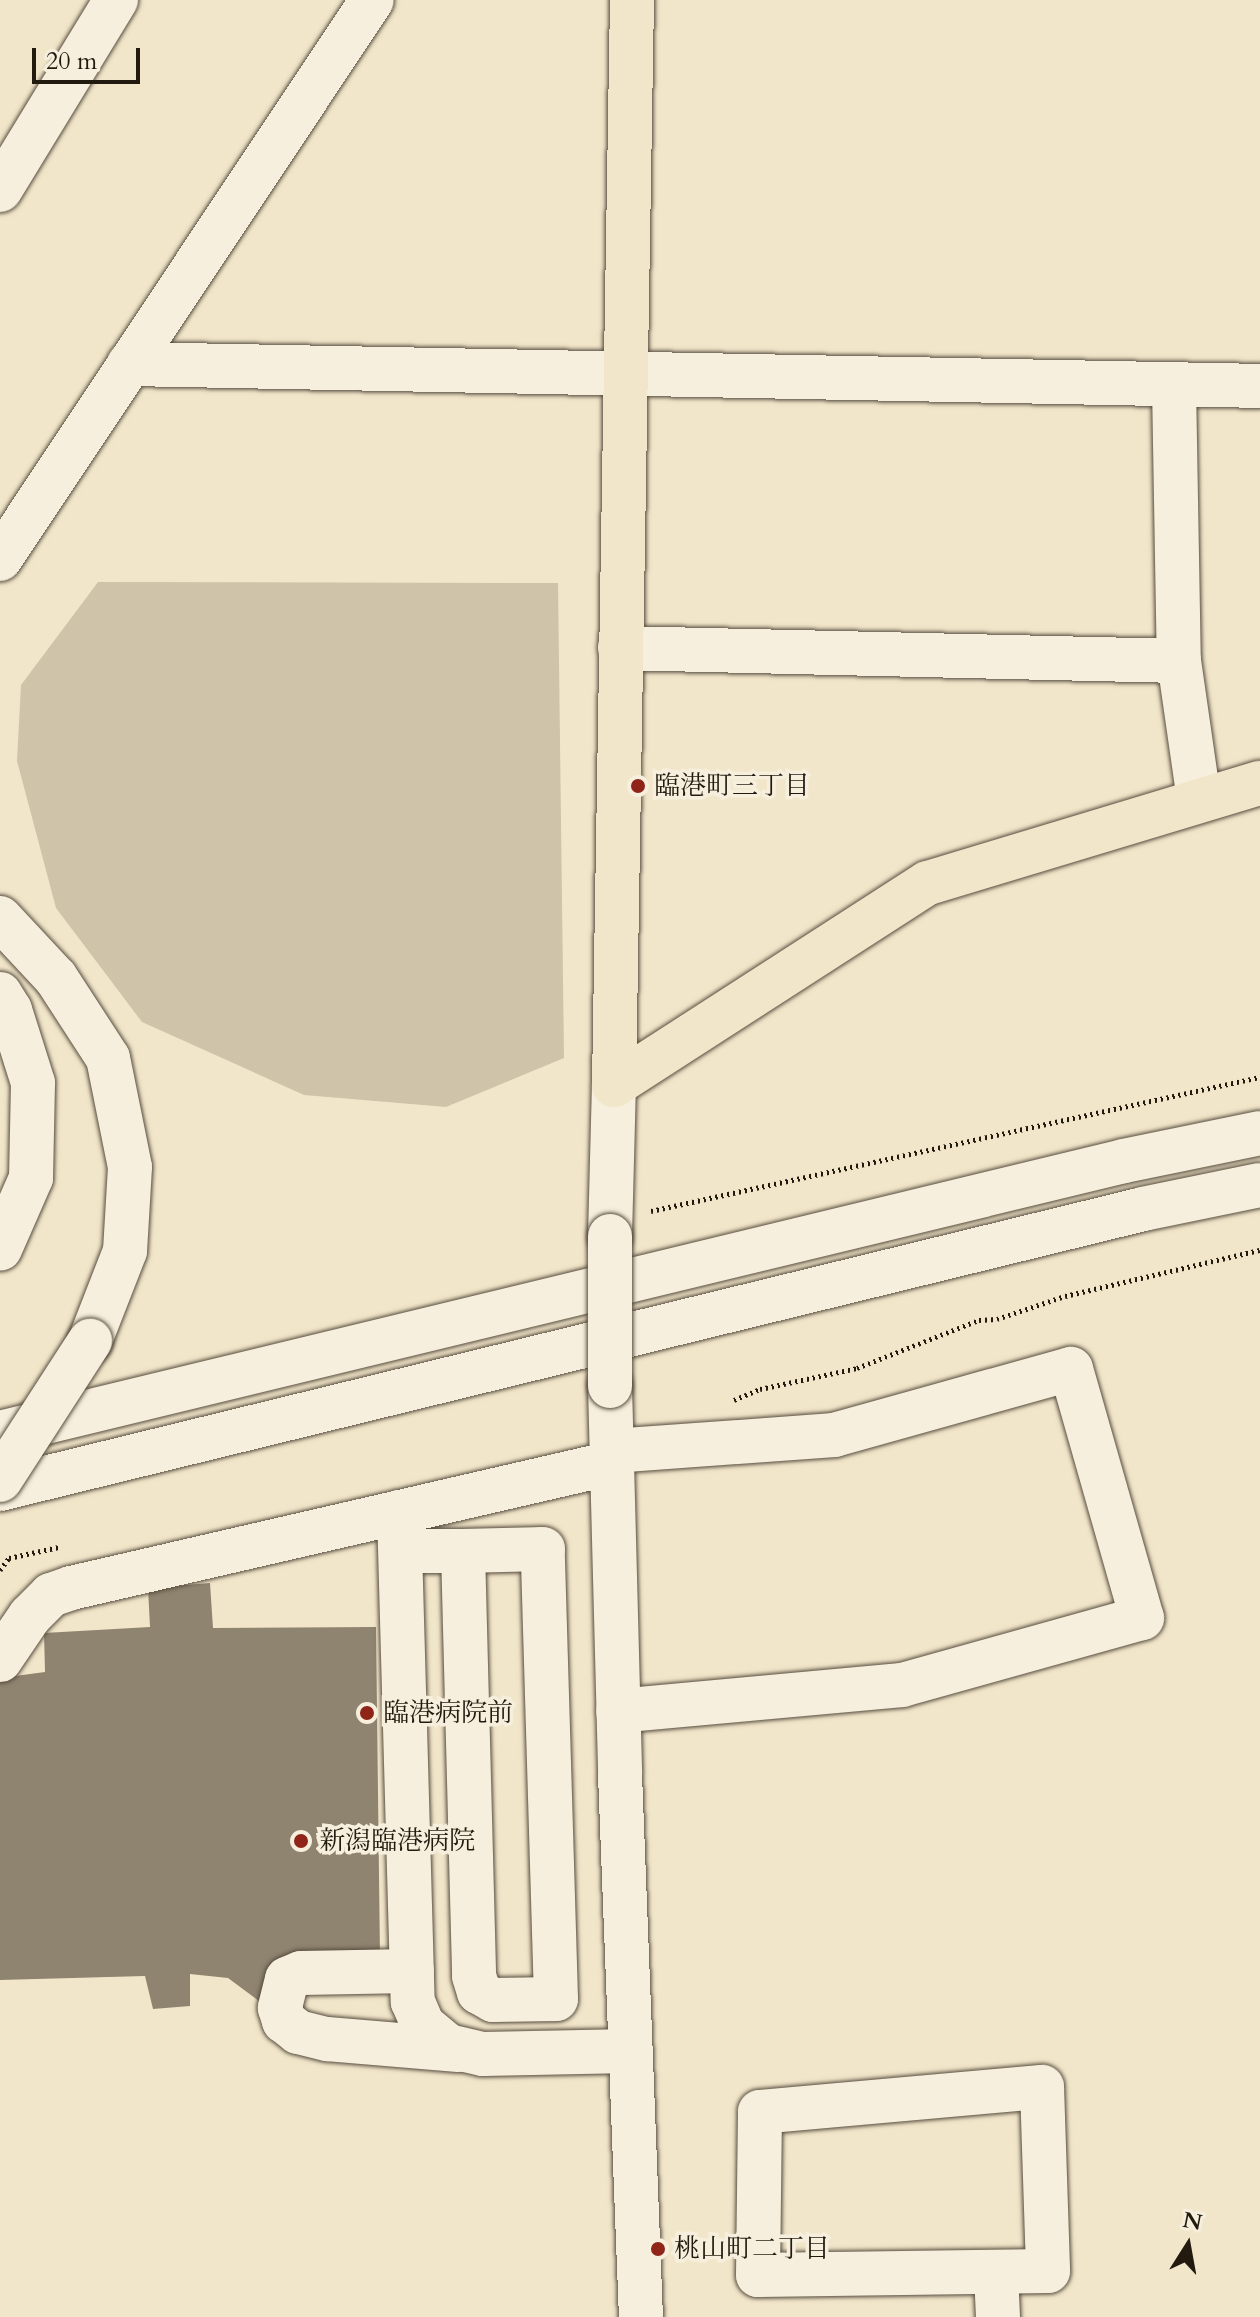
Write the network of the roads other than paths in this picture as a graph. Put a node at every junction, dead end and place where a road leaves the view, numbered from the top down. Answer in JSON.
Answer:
{"nodes":[{"id":1,"x":116,"y":0,"type":"edge"},
{"id":2,"x":372,"y":0,"type":"edge"},
{"id":3,"x":632,"y":0,"type":"edge"},
{"id":4,"x":0,"y":190,"type":"edge"},
{"id":5,"x":129,"y":364,"type":"junction"},
{"id":6,"x":626,"y":375,"type":"junction"},
{"id":7,"x":1174,"y":385,"type":"junction"},
{"id":8,"x":1260,"y":386,"type":"edge"},
{"id":9,"x":0,"y":559,"type":"edge"},
{"id":10,"x":620,"y":648,"type":"junction"},
{"id":11,"x":1179,"y":661,"type":"junction"},
{"id":12,"x":1260,"y":783,"type":"edge"},
{"id":13,"x":1199,"y":800,"type":"junction"},
{"id":14,"x":0,"y":918,"type":"edge"},
{"id":15,"x":0,"y":994,"type":"edge"},
{"id":16,"x":614,"y":1085,"type":"junction"},
{"id":17,"x":1260,"y":1133,"type":"edge"},
{"id":18,"x":1260,"y":1185,"type":"edge"},
{"id":19,"x":0,"y":1249,"type":"edge"},
{"id":20,"x":0,"y":1433,"type":"edge"},
{"id":21,"x":612,"y":1457,"type":"junction"},
{"id":22,"x":0,"y":1480,"type":"edge"},
{"id":23,"x":0,"y":1489,"type":"edge"},
{"id":24,"x":400,"y":1532,"type":"junction"},
{"id":25,"x":463,"y":1551,"type":"junction"},
{"id":26,"x":0,"y":1660,"type":"edge"},
{"id":27,"x":618,"y":1711,"type":"junction"},
{"id":28,"x":412,"y":1971,"type":"junction"},
{"id":29,"x":470,"y":2050,"type":"junction"},
{"id":30,"x":631,"y":2051,"type":"junction"},
{"id":31,"x":996,"y":2273,"type":"junction"},
{"id":32,"x":641,"y":2317,"type":"edge"},
{"id":33,"x":998,"y":2317,"type":"edge"}],
"edges":[{"from":1,"to":4,"type":"street"},
{"from":2,"to":5,"type":"street"},
{"from":3,"to":6,"type":"main road"},
{"from":5,"to":6,"type":"street"},
{"from":5,"to":9,"type":"street"},
{"from":6,"to":7,"type":"street"},
{"from":6,"to":10,"type":"main road"},
{"from":7,"to":8,"type":"street"},
{"from":7,"to":11,"type":"street"},
{"from":10,"to":11,"type":"street"},
{"from":10,"to":16,"type":"main road"},
{"from":11,"to":13,"type":"street"},
{"from":12,"to":13,"type":"main road"},
{"from":13,"to":16,"type":"main road"},
{"from":14,"to":22,"type":"street","bridge":true},
{"from":15,"to":19,"type":"street"},
{"from":16,"to":21,"type":"street","bridge":true},
{"from":17,"to":20,"type":"street"},
{"from":18,"to":23,"type":"street"},
{"from":21,"to":24,"type":"street"},
{"from":21,"to":27,"type":"street"},
{"from":21,"to":27,"type":"street"},
{"from":24,"to":25,"type":"street"},
{"from":24,"to":26,"type":"street"},
{"from":24,"to":28,"type":"street"},
{"from":25,"to":25,"type":"street"},
{"from":27,"to":30,"type":"street"},
{"from":28,"to":29,"type":"street"},
{"from":28,"to":29,"type":"street"},
{"from":29,"to":30,"type":"street"},
{"from":30,"to":32,"type":"street"},
{"from":31,"to":31,"type":"street"},
{"from":31,"to":33,"type":"street"}]}
